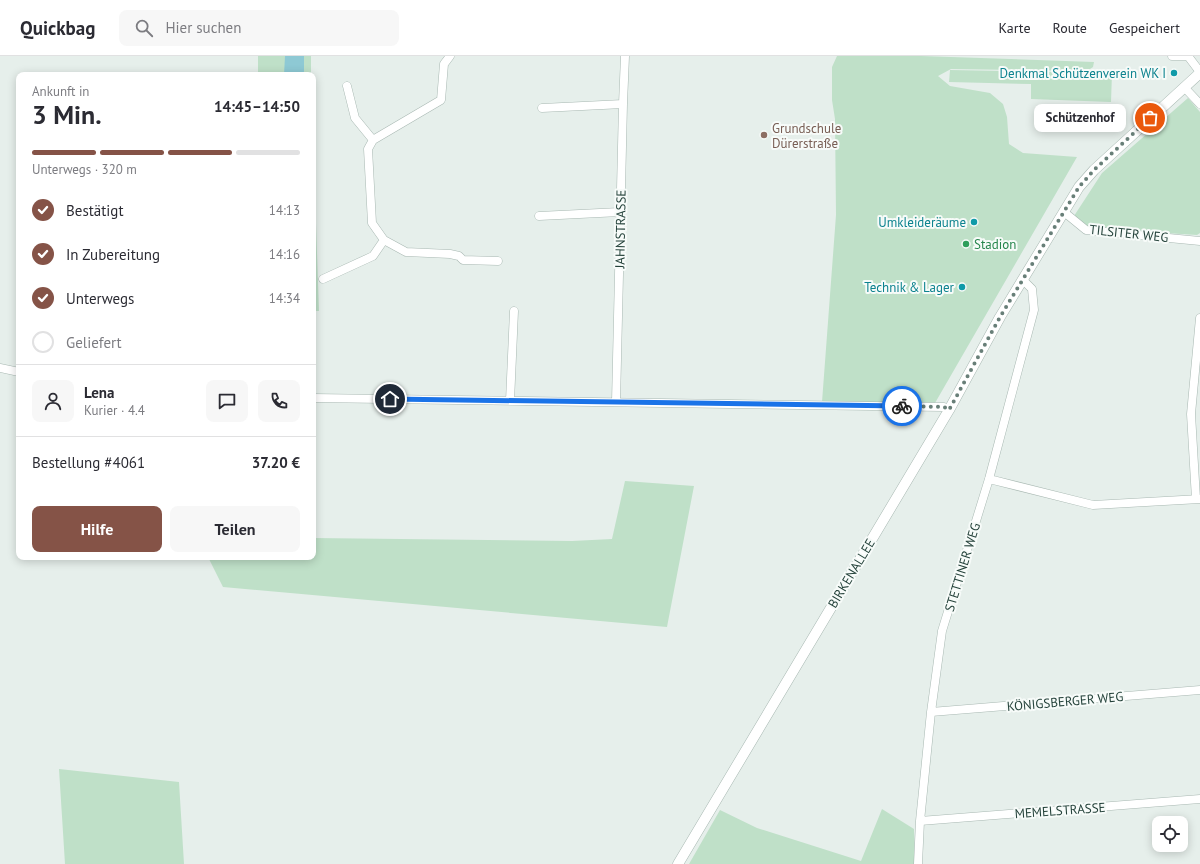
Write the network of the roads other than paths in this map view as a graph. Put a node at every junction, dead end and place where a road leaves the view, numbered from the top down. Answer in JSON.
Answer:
{"nodes":[{"id":1,"x":450,"y":56,"type":"edge"},
{"id":2,"x":625,"y":56,"type":"edge"},
{"id":3,"x":1172,"y":56,"type":"edge"},
{"id":4,"x":1200,"y":72,"type":"edge"},
{"id":5,"x":347,"y":86,"type":"dead end"},
{"id":6,"x":1184,"y":87,"type":"junction"},
{"id":7,"x":623,"y":104,"type":"junction"},
{"id":8,"x":1200,"y":104,"type":"edge"},
{"id":9,"x":542,"y":108,"type":"dead end"},
{"id":10,"x":373,"y":140,"type":"junction"},
{"id":11,"x":620,"y":212,"type":"junction"},
{"id":12,"x":1064,"y":212,"type":"junction"},
{"id":13,"x":539,"y":216,"type":"dead end"},
{"id":14,"x":384,"y":240,"type":"junction"},
{"id":15,"x":1200,"y":241,"type":"edge"},
{"id":16,"x":498,"y":261,"type":"dead end"},
{"id":17,"x":323,"y":279,"type":"dead end"},
{"id":18,"x":1023,"y":280,"type":"junction"},
{"id":19,"x":514,"y":311,"type":"dead end"},
{"id":20,"x":1200,"y":318,"type":"edge"},
{"id":21,"x":0,"y":368,"type":"edge"},
{"id":22,"x":16,"y":371,"type":"edge"},
{"id":23,"x":316,"y":398,"type":"edge"},
{"id":24,"x":510,"y":401,"type":"junction"},
{"id":25,"x":616,"y":402,"type":"junction"},
{"id":26,"x":949,"y":410,"type":"junction"},
{"id":27,"x":989,"y":479,"type":"junction"},
{"id":28,"x":1198,"y":499,"type":"edge"},
{"id":29,"x":1200,"y":690,"type":"edge"},
{"id":30,"x":931,"y":712,"type":"junction"},
{"id":31,"x":1200,"y":799,"type":"edge"},
{"id":32,"x":920,"y":821,"type":"junction"},
{"id":33,"x":678,"y":864,"type":"edge"},
{"id":34,"x":918,"y":864,"type":"edge"}],
"edges":[{"from":1,"to":10,"type":"street"},
{"from":2,"to":7,"type":"street","name":"JAHNSTRASSE"},
{"from":3,"to":4,"type":"street"},
{"from":4,"to":6,"type":"street","name":"BIRKENALLEE"},
{"from":5,"to":10,"type":"street"},
{"from":6,"to":8,"type":"street"},
{"from":6,"to":12,"type":"street","name":"BIRKENALLEE"},
{"from":7,"to":9,"type":"street"},
{"from":7,"to":11,"type":"street","name":"JAHNSTRASSE"},
{"from":10,"to":14,"type":"street"},
{"from":11,"to":13,"type":"street"},
{"from":11,"to":25,"type":"street","name":"JAHNSTRASSE"},
{"from":12,"to":15,"type":"street","name":"TILSITER WEG"},
{"from":12,"to":18,"type":"street","name":"BIRKENALLEE"},
{"from":14,"to":16,"type":"street"},
{"from":14,"to":17,"type":"street"},
{"from":18,"to":26,"type":"street","name":"BIRKENALLEE"},
{"from":18,"to":27,"type":"street","name":"STETTINER WEG"},
{"from":19,"to":24,"type":"street"},
{"from":20,"to":28,"type":"street"},
{"from":21,"to":22,"type":"street"},
{"from":23,"to":24,"type":"street"},
{"from":24,"to":25,"type":"street"},
{"from":25,"to":26,"type":"street"},
{"from":26,"to":33,"type":"street","name":"BIRKENALLEE"},
{"from":27,"to":28,"type":"street"},
{"from":27,"to":30,"type":"street","name":"STETTINER WEG"},
{"from":29,"to":30,"type":"street","name":"KÖNIGSBERGER WEG"},
{"from":30,"to":32,"type":"street","name":"STETTINER WEG"},
{"from":31,"to":32,"type":"street","name":"MEMELSTRASSE"},
{"from":32,"to":34,"type":"street","name":"STETTINER WEG"}]}
